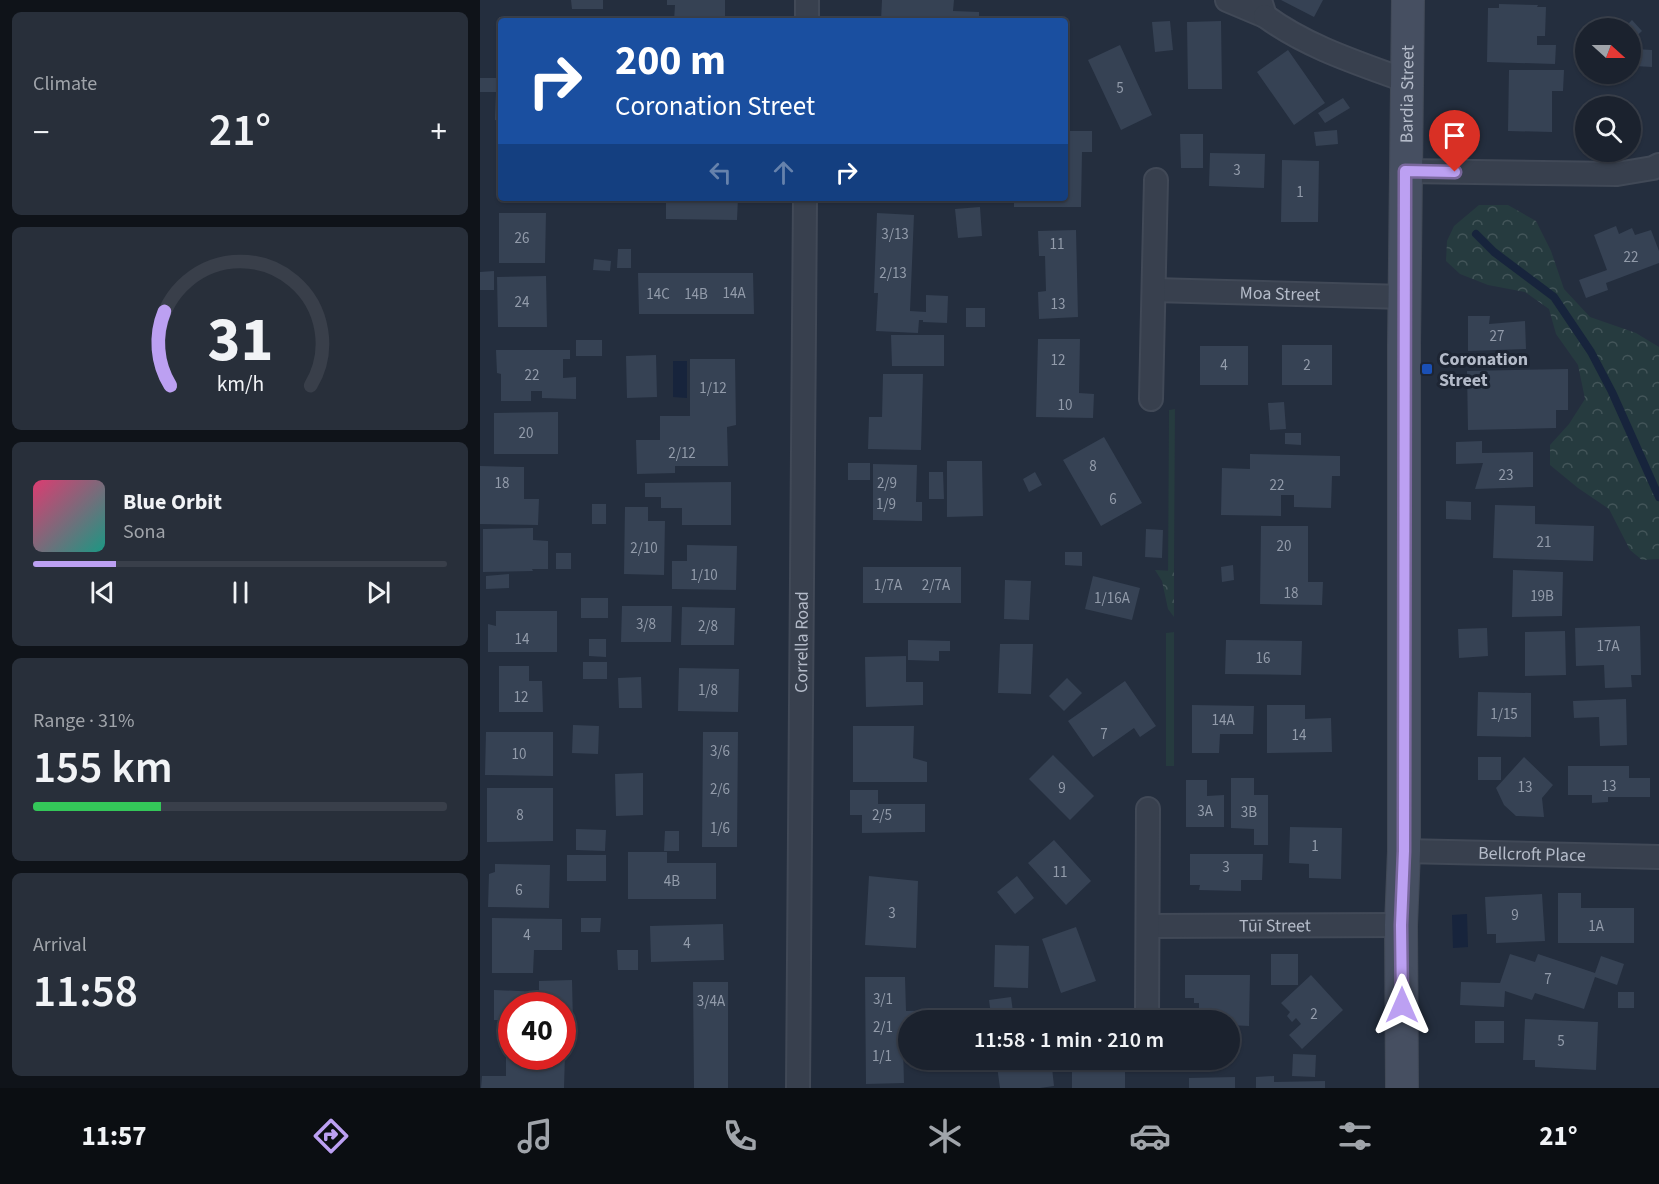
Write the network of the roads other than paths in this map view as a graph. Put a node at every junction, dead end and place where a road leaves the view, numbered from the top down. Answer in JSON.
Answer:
{"nodes":[{"id":1,"x":807,"y":0,"type":"edge"},
{"id":2,"x":1227,"y":0,"type":"edge"},
{"id":3,"x":1408,"y":0,"type":"edge"},
{"id":4,"x":1263,"y":8,"type":"edge"},
{"id":5,"x":807,"y":18,"type":"edge"},
{"id":6,"x":1407,"y":81,"type":"junction"},
{"id":7,"x":1659,"y":165,"type":"edge"},
{"id":8,"x":1405,"y":171,"type":"junction"},
{"id":9,"x":1156,"y":180,"type":"dead end"},
{"id":10,"x":805,"y":201,"type":"edge"},
{"id":11,"x":1154,"y":290,"type":"junction"},
{"id":12,"x":1404,"y":297,"type":"junction"},
{"id":13,"x":1151,"y":399,"type":"dead end"},
{"id":14,"x":1148,"y":808,"type":"dead end"},
{"id":15,"x":1404,"y":851,"type":"junction"},
{"id":16,"x":1659,"y":857,"type":"edge"},
{"id":17,"x":1401,"y":925,"type":"junction"},
{"id":18,"x":1149,"y":926,"type":"junction"},
{"id":19,"x":1148,"y":1010,"type":"edge"},
{"id":20,"x":798,"y":1088,"type":"edge"},
{"id":21,"x":1402,"y":1088,"type":"edge"}],
"edges":[{"from":1,"to":5,"type":"street"},
{"from":2,"to":4,"type":"street"},
{"from":3,"to":6,"type":"street","name":"Bardia Street"},
{"from":4,"to":6,"type":"street"},
{"from":6,"to":8,"type":"street","name":"Bardia Street"},
{"from":7,"to":8,"type":"street"},
{"from":8,"to":12,"type":"street","name":"Bardia Street"},
{"from":9,"to":11,"type":"street"},
{"from":10,"to":20,"type":"street","name":"Corrella Road"},
{"from":11,"to":12,"type":"street","name":"Moa Street"},
{"from":11,"to":13,"type":"street"},
{"from":12,"to":15,"type":"street","name":"Bardia Street"},
{"from":14,"to":18,"type":"street"},
{"from":15,"to":16,"type":"street","name":"Bellcroft Place"},
{"from":15,"to":17,"type":"street","name":"Bardia Street"},
{"from":17,"to":18,"type":"street","name":"Tūī Street"},
{"from":17,"to":21,"type":"street","name":"Bardia Street"},
{"from":18,"to":19,"type":"street"}]}
